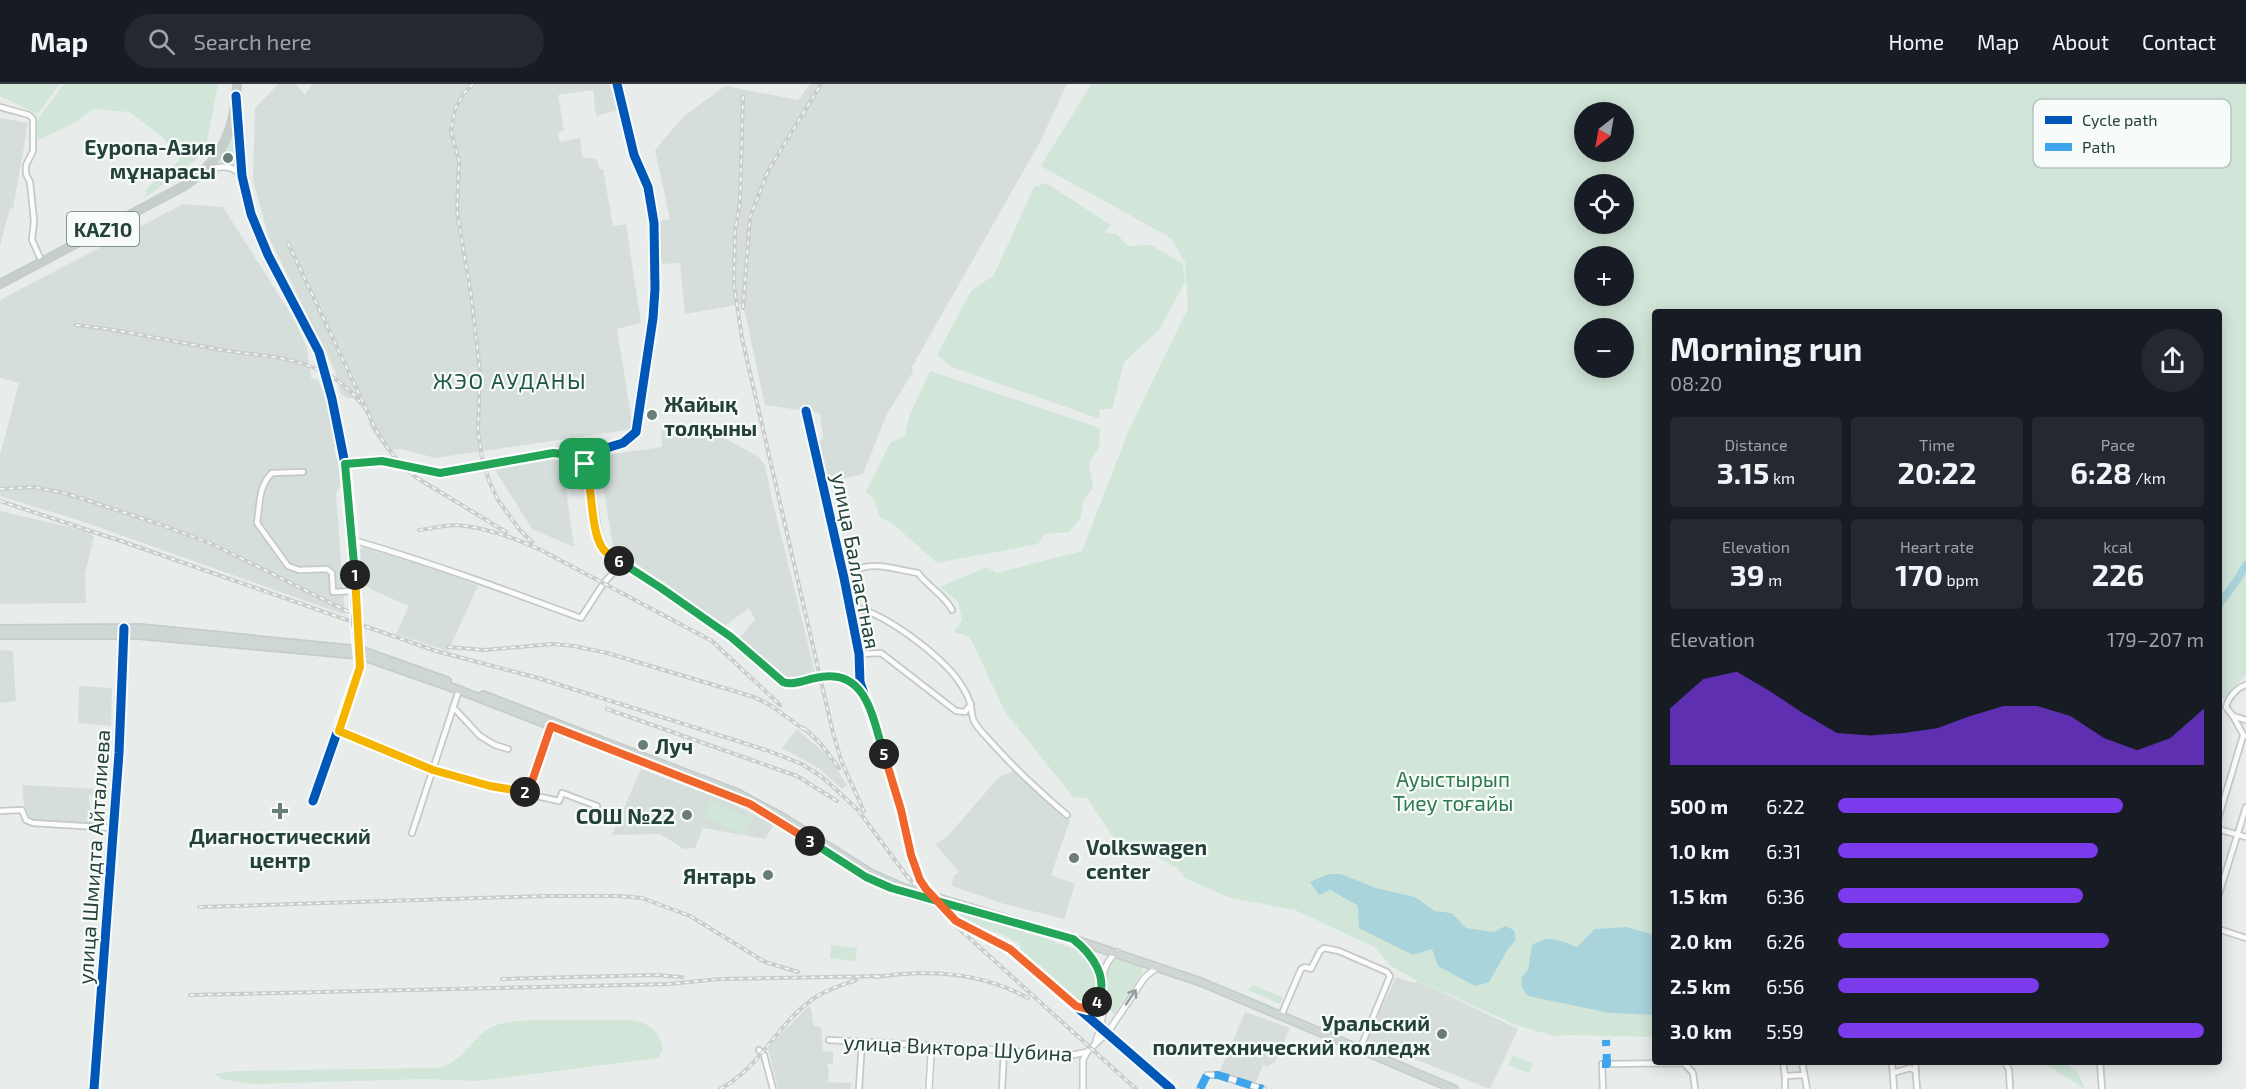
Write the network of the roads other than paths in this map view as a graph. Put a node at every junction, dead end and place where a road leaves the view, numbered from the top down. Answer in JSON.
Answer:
{"nodes":[{"id":1,"x":237,"y":84,"type":"edge"},
{"id":2,"x":617,"y":84,"type":"edge"},
{"id":3,"x":237,"y":96,"type":"junction"},
{"id":4,"x":0,"y":107,"type":"edge"},
{"id":5,"x":203,"y":171,"type":"junction"},
{"id":6,"x":242,"y":176,"type":"junction"},
{"id":7,"x":42,"y":262,"type":"junction"},
{"id":8,"x":0,"y":284,"type":"edge"},
{"id":9,"x":807,"y":411,"type":"dead end"},
{"id":10,"x":345,"y":464,"type":"junction"},
{"id":11,"x":585,"y":464,"type":"junction"},
{"id":12,"x":303,"y":472,"type":"dead end"},
{"id":13,"x":353,"y":542,"type":"junction"},
{"id":14,"x":622,"y":563,"type":"junction"},
{"id":15,"x":844,"y":578,"type":"junction"},
{"id":16,"x":355,"y":591,"type":"junction"},
{"id":17,"x":849,"y":607,"type":"junction"},
{"id":18,"x":952,"y":610,"type":"dead end"},
{"id":19,"x":0,"y":629,"type":"edge"},
{"id":20,"x":124,"y":631,"type":"junction"},
{"id":21,"x":0,"y":635,"type":"edge"},
{"id":22,"x":359,"y":653,"type":"junction"},
{"id":23,"x":859,"y":654,"type":"junction"},
{"id":24,"x":2246,"y":685,"type":"edge"},
{"id":25,"x":459,"y":690,"type":"junction"},
{"id":26,"x":867,"y":701,"type":"junction"},
{"id":27,"x":971,"y":704,"type":"junction"},
{"id":28,"x":453,"y":707,"type":"junction"},
{"id":29,"x":2233,"y":716,"type":"junction"},
{"id":30,"x":2246,"y":720,"type":"edge"},
{"id":31,"x":552,"y":724,"type":"junction"},
{"id":32,"x":339,"y":731,"type":"junction"},
{"id":33,"x":2245,"y":736,"type":"edge"},
{"id":34,"x":508,"y":749,"type":"dead end"},
{"id":35,"x":433,"y":770,"type":"junction"},
{"id":36,"x":528,"y":793,"type":"junction"},
{"id":37,"x":313,"y":801,"type":"dead end"},
{"id":38,"x":597,"y":806,"type":"dead end"},
{"id":39,"x":2246,"y":807,"type":"edge"},
{"id":40,"x":2222,"y":808,"type":"edge"},
{"id":41,"x":0,"y":811,"type":"edge"},
{"id":42,"x":1067,"y":814,"type":"dead end"},
{"id":43,"x":114,"y":828,"type":"junction"},
{"id":44,"x":2222,"y":830,"type":"edge"},
{"id":45,"x":412,"y":833,"type":"dead end"},
{"id":46,"x":2238,"y":835,"type":"junction"},
{"id":47,"x":2246,"y":837,"type":"edge"},
{"id":48,"x":2222,"y":885,"type":"edge"},
{"id":49,"x":2222,"y":930,"type":"edge"},
{"id":50,"x":2246,"y":938,"type":"edge"},
{"id":51,"x":1073,"y":939,"type":"junction"},
{"id":52,"x":1117,"y":952,"type":"junction"},
{"id":53,"x":1159,"y":966,"type":"junction"},
{"id":54,"x":1102,"y":978,"type":"junction"},
{"id":55,"x":1102,"y":991,"type":"junction"},
{"id":56,"x":1076,"y":1006,"type":"junction"},
{"id":57,"x":1281,"y":1016,"type":"junction"},
{"id":58,"x":1101,"y":1027,"type":"junction"},
{"id":59,"x":1108,"y":1032,"type":"junction"},
{"id":60,"x":829,"y":1040,"type":"dead end"},
{"id":61,"x":1096,"y":1041,"type":"junction"},
{"id":62,"x":862,"y":1042,"type":"junction"},
{"id":63,"x":939,"y":1046,"type":"junction"},
{"id":64,"x":1360,"y":1049,"type":"junction"},
{"id":65,"x":759,"y":1050,"type":"dead end"},
{"id":66,"x":1004,"y":1051,"type":"junction"},
{"id":67,"x":1087,"y":1052,"type":"junction"},
{"id":68,"x":1652,"y":1063,"type":"edge"},
{"id":69,"x":1686,"y":1065,"type":"edge"},
{"id":70,"x":1783,"y":1065,"type":"edge"},
{"id":71,"x":1802,"y":1065,"type":"edge"},
{"id":72,"x":1892,"y":1065,"type":"edge"},
{"id":73,"x":1915,"y":1065,"type":"edge"},
{"id":74,"x":2006,"y":1065,"type":"edge"},
{"id":75,"x":2100,"y":1065,"type":"edge"},
{"id":76,"x":1916,"y":1071,"type":"junction"},
{"id":77,"x":1893,"y":1073,"type":"junction"},
{"id":78,"x":1804,"y":1075,"type":"junction"},
{"id":79,"x":1785,"y":1076,"type":"junction"},
{"id":80,"x":94,"y":1089,"type":"edge"},
{"id":81,"x":773,"y":1089,"type":"edge"},
{"id":82,"x":859,"y":1089,"type":"edge"},
{"id":83,"x":929,"y":1089,"type":"edge"},
{"id":84,"x":1002,"y":1089,"type":"edge"},
{"id":85,"x":1083,"y":1089,"type":"edge"},
{"id":86,"x":1171,"y":1089,"type":"edge"},
{"id":87,"x":1200,"y":1089,"type":"edge"},
{"id":88,"x":1263,"y":1089,"type":"edge"},
{"id":89,"x":1454,"y":1089,"type":"edge"},
{"id":90,"x":1603,"y":1089,"type":"edge"},
{"id":91,"x":1695,"y":1089,"type":"edge"},
{"id":92,"x":1785,"y":1089,"type":"edge"},
{"id":93,"x":1807,"y":1089,"type":"edge"},
{"id":94,"x":1894,"y":1089,"type":"edge"},
{"id":95,"x":1917,"y":1089,"type":"edge"},
{"id":96,"x":2010,"y":1089,"type":"edge"},
{"id":97,"x":2102,"y":1089,"type":"edge"}],
"edges":[{"from":1,"to":3,"type":"highway","number":"KAZ10"},
{"from":2,"to":11,"type":"street"},
{"from":3,"to":5,"type":"highway","number":"KAZ10"},
{"from":3,"to":6,"type":"street"},
{"from":4,"to":7,"type":"street"},
{"from":5,"to":6,"type":"street"},
{"from":5,"to":7,"type":"highway","number":"KAZ10"},
{"from":6,"to":10,"type":"street"},
{"from":7,"to":8,"type":"highway","number":"KAZ10"},
{"from":9,"to":15,"type":"street","name":"улица Балластная"},
{"from":10,"to":11,"type":"street"},
{"from":10,"to":13,"type":"street"},
{"from":11,"to":14,"type":"street"},
{"from":12,"to":16,"type":"street"},
{"from":13,"to":14,"type":"street"},
{"from":13,"to":16,"type":"street"},
{"from":14,"to":26,"type":"street"},
{"from":15,"to":17,"type":"street","name":"улица Балластная"},
{"from":15,"to":18,"type":"street"},
{"from":16,"to":22,"type":"street"},
{"from":17,"to":23,"type":"street","name":"улица Балластная"},
{"from":17,"to":27,"type":"street"},
{"from":19,"to":20,"type":"main road"},
{"from":20,"to":21,"type":"main road"},
{"from":20,"to":22,"type":"main road"},
{"from":20,"to":43,"type":"street","name":"улица Шмидта Айталиева"},
{"from":22,"to":25,"type":"main road"},
{"from":22,"to":31,"type":"main road"},
{"from":22,"to":32,"type":"street"},
{"from":23,"to":26,"type":"street","name":"улица Балластная"},
{"from":23,"to":27,"type":"street"},
{"from":24,"to":29,"type":"street"},
{"from":25,"to":28,"type":"street"},
{"from":25,"to":31,"type":"main road"},
{"from":26,"to":56,"type":"street","name":"улица Балластная"},
{"from":27,"to":42,"type":"street"},
{"from":28,"to":34,"type":"street"},
{"from":28,"to":35,"type":"street"},
{"from":29,"to":30,"type":"street"},
{"from":29,"to":33,"type":"street"},
{"from":31,"to":36,"type":"street"},
{"from":31,"to":51,"type":"main road","bridge":true},
{"from":31,"to":51,"type":"main road","bridge":true},
{"from":32,"to":35,"type":"street"},
{"from":32,"to":37,"type":"street"},
{"from":33,"to":40,"type":"street"},
{"from":35,"to":36,"type":"street"},
{"from":35,"to":45,"type":"street"},
{"from":36,"to":38,"type":"street"},
{"from":39,"to":46,"type":"street"},
{"from":41,"to":43,"type":"street"},
{"from":43,"to":80,"type":"street","name":"улица Шмидта Айталиева"},
{"from":44,"to":46,"type":"street"},
{"from":46,"to":47,"type":"street"},
{"from":46,"to":48,"type":"street"},
{"from":49,"to":50,"type":"street"},
{"from":51,"to":52,"type":"main road"},
{"from":51,"to":54,"type":"main road"},
{"from":52,"to":53,"type":"main road"},
{"from":52,"to":54,"type":"street"},
{"from":53,"to":57,"type":"main road"},
{"from":59,"to":53,"type":"street","one_way":true},
{"from":54,"to":55,"type":"street"},
{"from":55,"to":56,"type":"street"},
{"from":55,"to":58,"type":"street"},
{"from":56,"to":58,"type":"street","name":"улица Балластная"},
{"from":57,"to":64,"type":"main road"},
{"from":57,"to":64,"type":"street"},
{"from":58,"to":59,"type":"street"},
{"from":58,"to":61,"type":"street"},
{"from":59,"to":61,"type":"street"},
{"from":59,"to":86,"type":"street"},
{"from":60,"to":62,"type":"street","name":"улица Виктора Шубина"},
{"from":61,"to":67,"type":"street"},
{"from":62,"to":63,"type":"street","name":"улица Виктора Шубина"},
{"from":62,"to":82,"type":"street"},
{"from":63,"to":66,"type":"street","name":"улица Виктора Шубина"},
{"from":63,"to":83,"type":"street"},
{"from":64,"to":89,"type":"main road"},
{"from":65,"to":81,"type":"street"},
{"from":66,"to":67,"type":"street","name":"улица Виктора Шубина"},
{"from":66,"to":84,"type":"street"},
{"from":67,"to":85,"type":"street"},
{"from":68,"to":90,"type":"street"},
{"from":69,"to":91,"type":"street"},
{"from":70,"to":79,"type":"street"},
{"from":71,"to":78,"type":"street"},
{"from":72,"to":77,"type":"street"},
{"from":73,"to":76,"type":"street"},
{"from":74,"to":96,"type":"street"},
{"from":75,"to":97,"type":"street"},
{"from":76,"to":77,"type":"street"},
{"from":76,"to":95,"type":"street"},
{"from":77,"to":94,"type":"street"},
{"from":78,"to":79,"type":"street"},
{"from":78,"to":93,"type":"street"},
{"from":79,"to":92,"type":"street"},
{"from":87,"to":88,"type":"street"}]}
